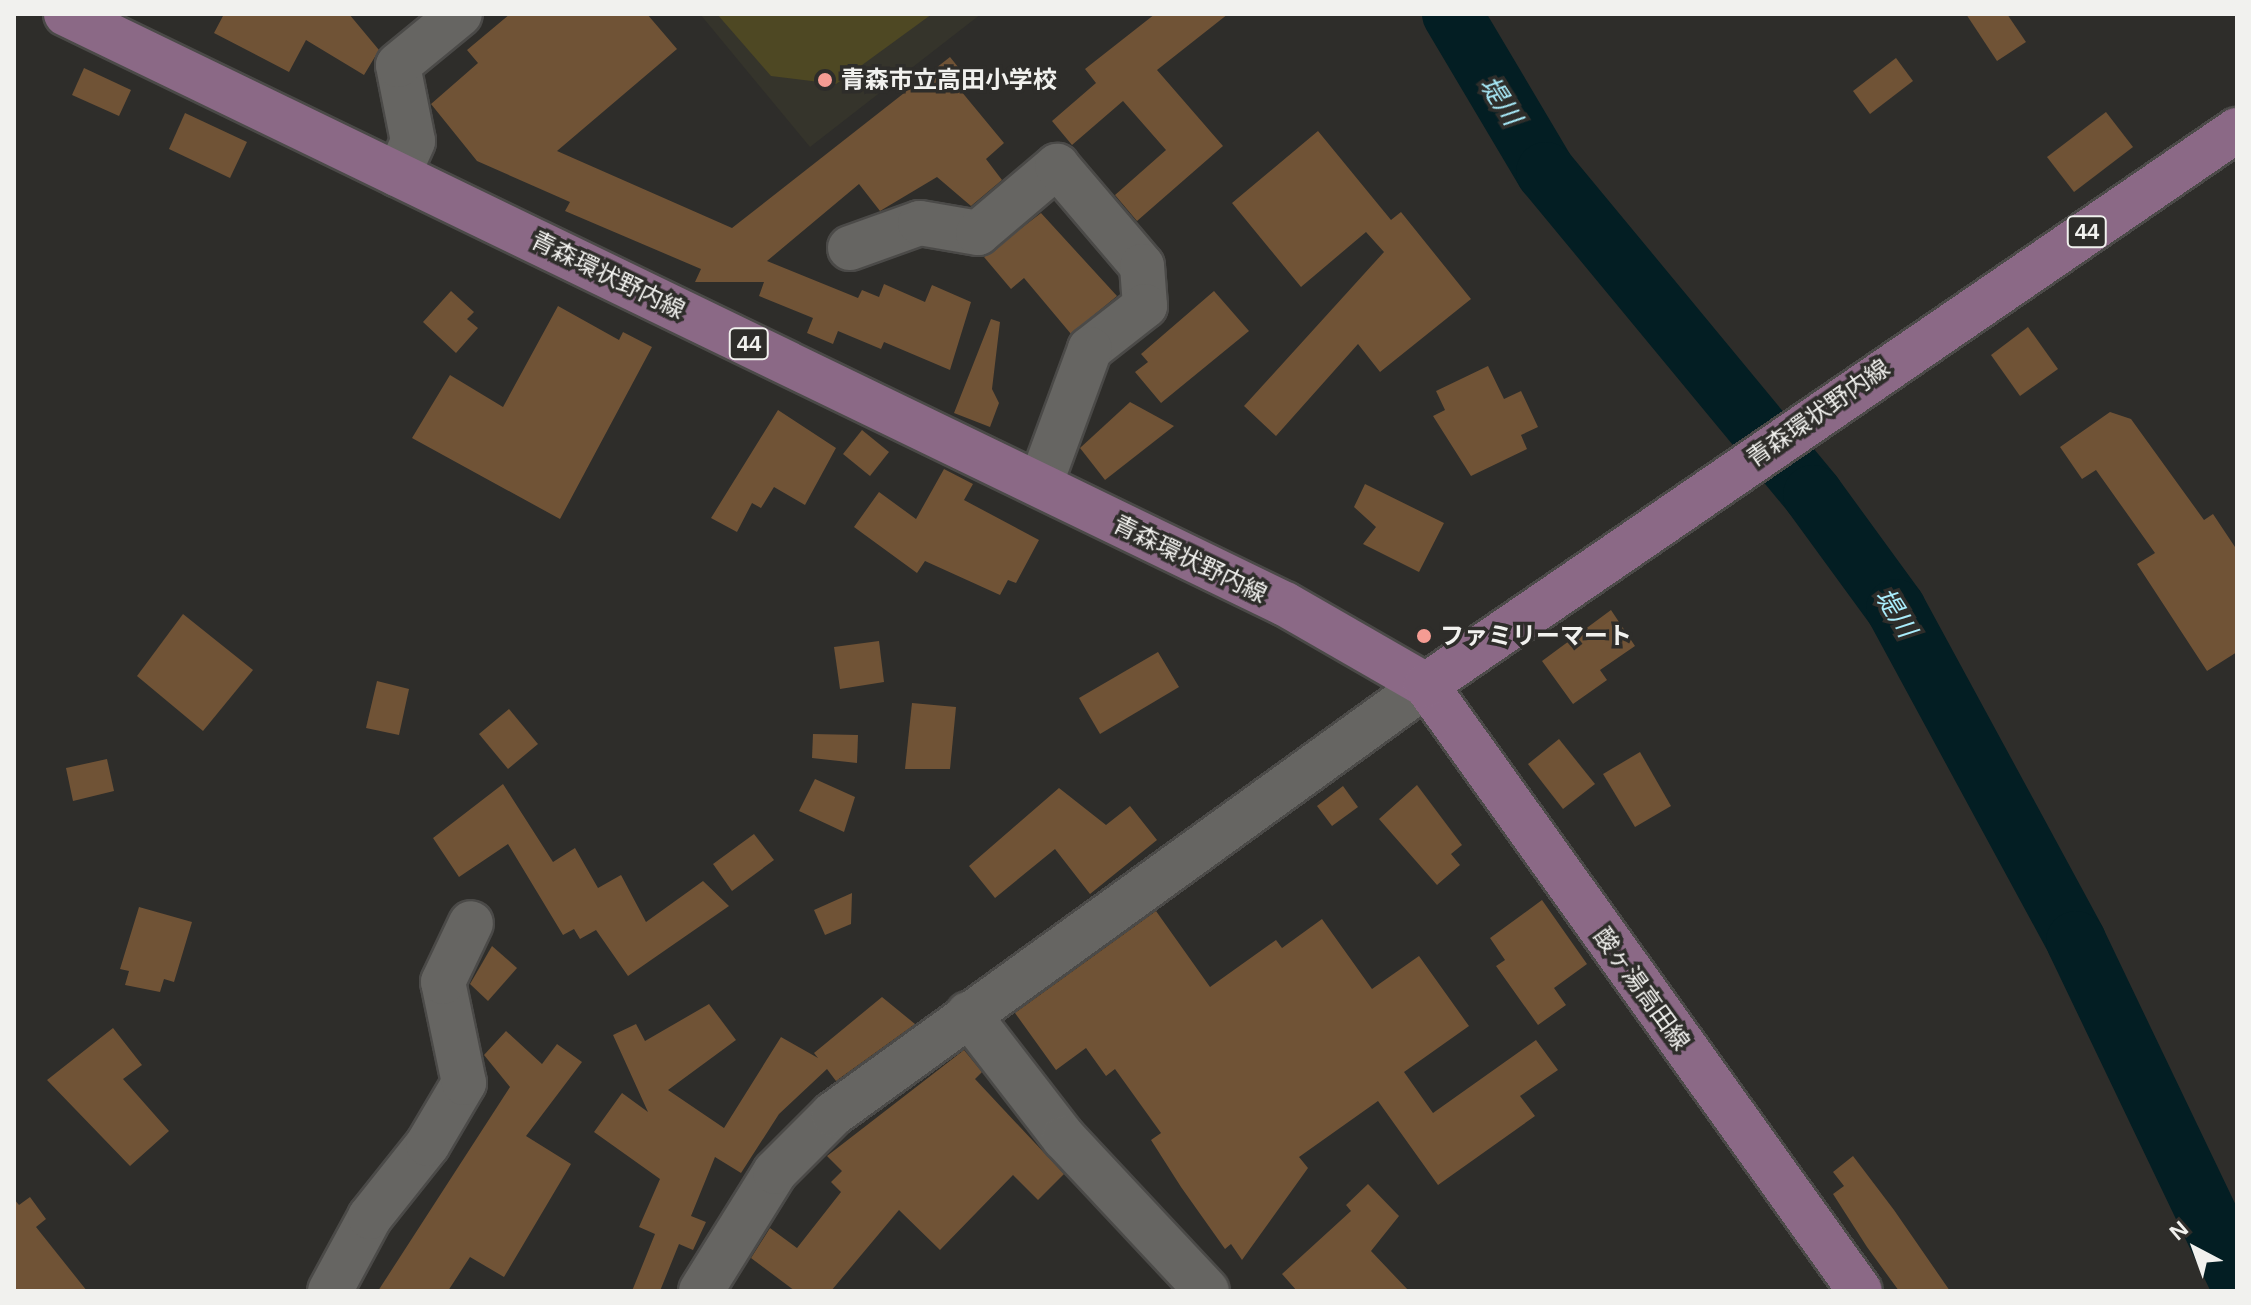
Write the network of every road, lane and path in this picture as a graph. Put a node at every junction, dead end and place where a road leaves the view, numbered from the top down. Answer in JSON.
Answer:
{"nodes":[{"id":1,"x":66,"y":14,"type":"edge"},
{"id":2,"x":460,"y":14,"type":"edge"},
{"id":3,"x":2237,"y":130,"type":"edge"},
{"id":4,"x":398,"y":175,"type":"junction"},
{"id":5,"x":850,"y":248,"type":"dead end"},
{"id":6,"x":1040,"y":485,"type":"junction"},
{"id":7,"x":1426,"y":685,"type":"junction"},
{"id":8,"x":471,"y":923,"type":"dead end"},
{"id":9,"x":968,"y":1014,"type":"junction"},
{"id":10,"x":330,"y":1291,"type":"edge"},
{"id":11,"x":701,"y":1291,"type":"edge"},
{"id":12,"x":1207,"y":1291,"type":"edge"},
{"id":13,"x":1860,"y":1291,"type":"edge"}],
"edges":[{"from":1,"to":4,"type":"main road","name":"青森環状野内線","number":"44"},
{"from":2,"to":4,"type":"street"},
{"from":3,"to":7,"type":"main road","name":"青森環状野内線","number":"44"},
{"from":4,"to":6,"type":"main road","name":"青森環状野内線","number":"44"},
{"from":5,"to":6,"type":"street"},
{"from":6,"to":7,"type":"main road","name":"青森環状野内線","number":"44"},
{"from":7,"to":9,"type":"street"},
{"from":7,"to":13,"type":"main road","name":"酸ヶ湯高田線"},
{"from":8,"to":10,"type":"street"},
{"from":9,"to":11,"type":"street"},
{"from":9,"to":12,"type":"street"}]}
